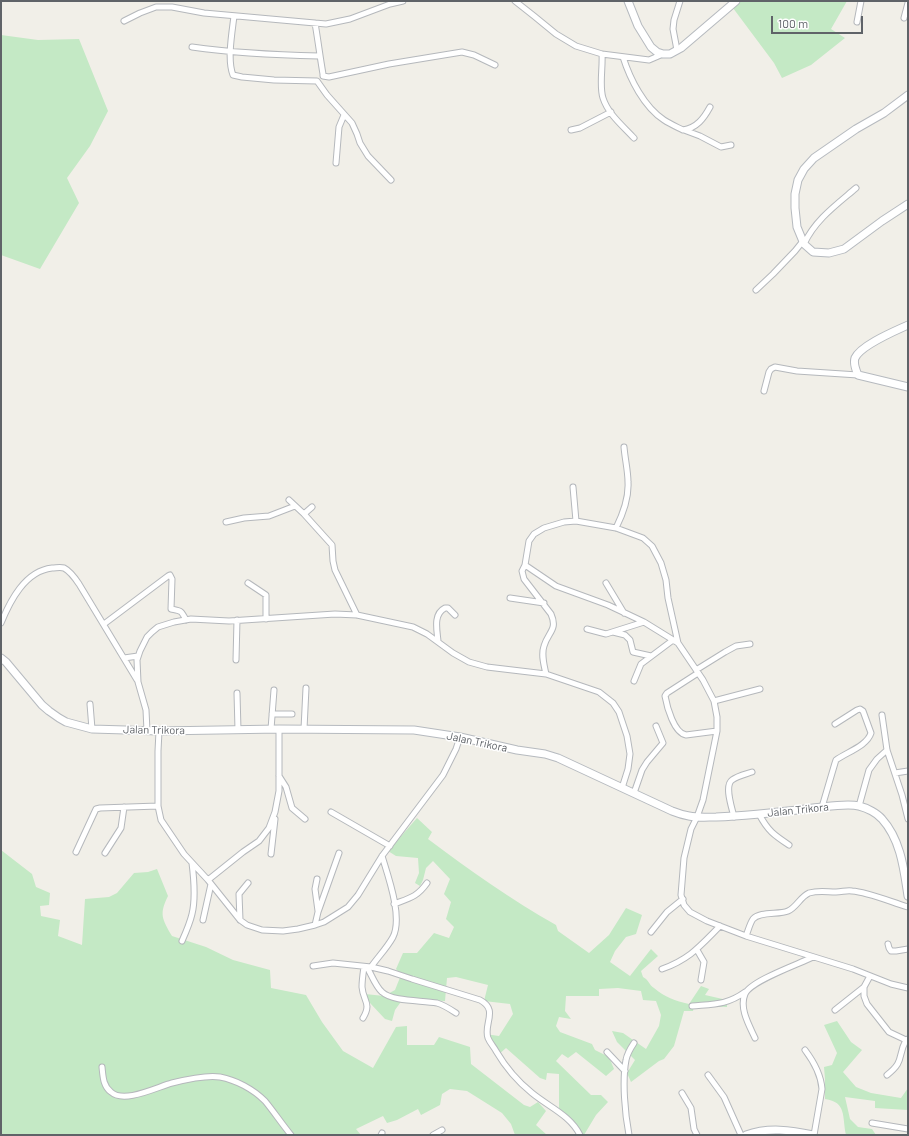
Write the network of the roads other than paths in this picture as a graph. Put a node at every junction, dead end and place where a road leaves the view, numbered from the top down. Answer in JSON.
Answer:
{"nodes":[{"id":1,"x":403,"y":1,"type":"edge"},
{"id":2,"x":515,"y":1,"type":"edge"},
{"id":3,"x":628,"y":1,"type":"edge"},
{"id":4,"x":680,"y":1,"type":"edge"},
{"id":5,"x":736,"y":1,"type":"edge"},
{"id":6,"x":860,"y":1,"type":"edge"},
{"id":7,"x":908,"y":3,"type":"edge"},
{"id":8,"x":234,"y":16,"type":"junction"},
{"id":9,"x":904,"y":18,"type":"dead end"},
{"id":10,"x":124,"y":21,"type":"dead end"},
{"id":11,"x":857,"y":22,"type":"dead end"},
{"id":12,"x":315,"y":23,"type":"junction"},
{"id":13,"x":192,"y":47,"type":"dead end"},
{"id":14,"x":677,"y":50,"type":"junction"},
{"id":15,"x":230,"y":52,"type":"junction"},
{"id":16,"x":602,"y":54,"type":"junction"},
{"id":17,"x":663,"y":54,"type":"junction"},
{"id":18,"x":319,"y":56,"type":"junction"},
{"id":19,"x":623,"y":57,"type":"junction"},
{"id":20,"x":495,"y":65,"type":"dead end"},
{"id":21,"x":323,"y":76,"type":"junction"},
{"id":22,"x":315,"y":80,"type":"junction"},
{"id":23,"x":908,"y":94,"type":"edge"},
{"id":24,"x":710,"y":107,"type":"dead end"},
{"id":25,"x":611,"y":112,"type":"junction"},
{"id":26,"x":344,"y":115,"type":"junction"},
{"id":27,"x":571,"y":130,"type":"dead end"},
{"id":28,"x":683,"y":130,"type":"junction"},
{"id":29,"x":634,"y":138,"type":"dead end"},
{"id":30,"x":731,"y":145,"type":"dead end"},
{"id":31,"x":336,"y":163,"type":"dead end"},
{"id":32,"x":391,"y":180,"type":"dead end"},
{"id":33,"x":856,"y":188,"type":"dead end"},
{"id":34,"x":908,"y":204,"type":"edge"},
{"id":35,"x":804,"y":243,"type":"junction"},
{"id":36,"x":756,"y":290,"type":"dead end"},
{"id":37,"x":908,"y":325,"type":"edge"},
{"id":38,"x":858,"y":375,"type":"junction"},
{"id":39,"x":908,"y":387,"type":"edge"},
{"id":40,"x":764,"y":391,"type":"dead end"},
{"id":41,"x":624,"y":447,"type":"dead end"},
{"id":42,"x":572,"y":487,"type":"dead end"},
{"id":43,"x":289,"y":500,"type":"dead end"},
{"id":44,"x":295,"y":506,"type":"junction"},
{"id":45,"x":312,"y":507,"type":"dead end"},
{"id":46,"x":304,"y":514,"type":"junction"},
{"id":47,"x":576,"y":521,"type":"junction"},
{"id":48,"x":226,"y":522,"type":"dead end"},
{"id":49,"x":616,"y":528,"type":"junction"},
{"id":50,"x":525,"y":565,"type":"junction"},
{"id":51,"x":248,"y":583,"type":"dead end"},
{"id":52,"x":606,"y":584,"type":"dead end"},
{"id":53,"x":510,"y":598,"type":"dead end"},
{"id":54,"x":544,"y":603,"type":"junction"},
{"id":55,"x":625,"y":613,"type":"junction"},
{"id":56,"x":357,"y":615,"type":"junction"},
{"id":57,"x":455,"y":615,"type":"dead end"},
{"id":58,"x":266,"y":619,"type":"junction"},
{"id":59,"x":186,"y":620,"type":"junction"},
{"id":60,"x":237,"y":620,"type":"junction"},
{"id":61,"x":644,"y":622,"type":"junction"},
{"id":62,"x":1,"y":623,"type":"edge"},
{"id":63,"x":104,"y":624,"type":"junction"},
{"id":64,"x":588,"y":629,"type":"dead end"},
{"id":65,"x":613,"y":632,"type":"junction"},
{"id":66,"x":438,"y":641,"type":"junction"},
{"id":67,"x":676,"y":641,"type":"junction"},
{"id":68,"x":750,"y":644,"type":"dead end"},
{"id":69,"x":138,"y":656,"type":"junction"},
{"id":70,"x":651,"y":656,"type":"junction"},
{"id":71,"x":1,"y":658,"type":"edge"},
{"id":72,"x":124,"y":658,"type":"junction"},
{"id":73,"x":236,"y":660,"type":"dead end"},
{"id":74,"x":697,"y":672,"type":"junction"},
{"id":75,"x":546,"y":674,"type":"junction"},
{"id":76,"x":634,"y":681,"type":"dead end"},
{"id":77,"x":138,"y":682,"type":"junction"},
{"id":78,"x":306,"y":688,"type":"dead end"},
{"id":79,"x":760,"y":689,"type":"dead end"},
{"id":80,"x":274,"y":690,"type":"dead end"},
{"id":81,"x":237,"y":693,"type":"dead end"},
{"id":82,"x":714,"y":701,"type":"junction"},
{"id":83,"x":90,"y":704,"type":"dead end"},
{"id":84,"x":272,"y":714,"type":"junction"},
{"id":85,"x":292,"y":714,"type":"dead end"},
{"id":86,"x":882,"y":715,"type":"dead end"},
{"id":87,"x":835,"y":724,"type":"dead end"},
{"id":88,"x":656,"y":726,"type":"dead end"},
{"id":89,"x":271,"y":729,"type":"junction"},
{"id":90,"x":279,"y":729,"type":"junction"},
{"id":91,"x":304,"y":729,"type":"junction"},
{"id":92,"x":92,"y":730,"type":"junction"},
{"id":93,"x":147,"y":730,"type":"junction"},
{"id":94,"x":238,"y":730,"type":"junction"},
{"id":95,"x":717,"y":731,"type":"junction"},
{"id":96,"x":159,"y":732,"type":"junction"},
{"id":97,"x":460,"y":737,"type":"junction"},
{"id":98,"x":887,"y":750,"type":"junction"},
{"id":99,"x":908,"y":771,"type":"edge"},
{"id":100,"x":752,"y":772,"type":"dead end"},
{"id":101,"x":895,"y":774,"type":"junction"},
{"id":102,"x":279,"y":776,"type":"junction"},
{"id":103,"x":622,"y":788,"type":"junction"},
{"id":104,"x":634,"y":793,"type":"junction"},
{"id":105,"x":158,"y":806,"type":"junction"},
{"id":106,"x":859,"y":806,"type":"junction"},
{"id":107,"x":124,"y":807,"type":"junction"},
{"id":108,"x":822,"y":807,"type":"junction"},
{"id":109,"x":275,"y":812,"type":"junction"},
{"id":110,"x":331,"y":812,"type":"dead end"},
{"id":111,"x":759,"y":814,"type":"junction"},
{"id":112,"x":697,"y":817,"type":"junction"},
{"id":113,"x":734,"y":817,"type":"junction"},
{"id":114,"x":305,"y":819,"type":"dead end"},
{"id":115,"x":908,"y":819,"type":"edge"},
{"id":116,"x":789,"y":845,"type":"dead end"},
{"id":117,"x":390,"y":846,"type":"junction"},
{"id":118,"x":76,"y":852,"type":"dead end"},
{"id":119,"x":105,"y":853,"type":"dead end"},
{"id":120,"x":339,"y":853,"type":"dead end"},
{"id":121,"x":271,"y":854,"type":"dead end"},
{"id":122,"x":382,"y":856,"type":"junction"},
{"id":123,"x":192,"y":863,"type":"junction"},
{"id":124,"x":317,"y":879,"type":"dead end"},
{"id":125,"x":209,"y":882,"type":"junction"},
{"id":126,"x":248,"y":883,"type":"dead end"},
{"id":127,"x":427,"y":883,"type":"dead end"},
{"id":128,"x":907,"y":884,"type":"edge"},
{"id":129,"x":908,"y":894,"type":"edge"},
{"id":130,"x":682,"y":899,"type":"junction"},
{"id":131,"x":394,"y":904,"type":"junction"},
{"id":132,"x":908,"y":907,"type":"edge"},
{"id":133,"x":318,"y":912,"type":"junction"},
{"id":134,"x":204,"y":920,"type":"dead end"},
{"id":135,"x":240,"y":920,"type":"junction"},
{"id":136,"x":315,"y":925,"type":"junction"},
{"id":137,"x":720,"y":926,"type":"junction"},
{"id":138,"x":650,"y":932,"type":"dead end"},
{"id":139,"x":746,"y":936,"type":"junction"},
{"id":140,"x":182,"y":941,"type":"dead end"},
{"id":141,"x":888,"y":944,"type":"dead end"},
{"id":142,"x":908,"y":949,"type":"edge"},
{"id":143,"x":696,"y":950,"type":"junction"},
{"id":144,"x":813,"y":958,"type":"junction"},
{"id":145,"x":312,"y":966,"type":"dead end"},
{"id":146,"x":367,"y":967,"type":"junction"},
{"id":147,"x":662,"y":969,"type":"dead end"},
{"id":148,"x":870,"y":976,"type":"junction"},
{"id":149,"x":702,"y":980,"type":"dead end"},
{"id":150,"x":864,"y":987,"type":"junction"},
{"id":151,"x":908,"y":988,"type":"edge"},
{"id":152,"x":745,"y":992,"type":"junction"},
{"id":153,"x":692,"y":1006,"type":"dead end"},
{"id":154,"x":835,"y":1010,"type":"dead end"},
{"id":155,"x":456,"y":1013,"type":"dead end"},
{"id":156,"x":363,"y":1018,"type":"dead end"},
{"id":157,"x":755,"y":1038,"type":"dead end"},
{"id":158,"x":907,"y":1040,"type":"edge"},
{"id":159,"x":634,"y":1043,"type":"dead end"},
{"id":160,"x":805,"y":1050,"type":"dead end"},
{"id":161,"x":607,"y":1052,"type":"dead end"},
{"id":162,"x":102,"y":1067,"type":"dead end"},
{"id":163,"x":625,"y":1071,"type":"junction"},
{"id":164,"x":887,"y":1074,"type":"dead end"},
{"id":165,"x":708,"y":1075,"type":"dead end"},
{"id":166,"x":682,"y":1093,"type":"dead end"},
{"id":167,"x":872,"y":1123,"type":"dead end"},
{"id":168,"x":908,"y":1129,"type":"edge"},
{"id":169,"x":442,"y":1130,"type":"dead end"},
{"id":170,"x":291,"y":1135,"type":"edge"},
{"id":171,"x":433,"y":1135,"type":"edge"},
{"id":172,"x":580,"y":1135,"type":"edge"},
{"id":173,"x":628,"y":1135,"type":"edge"},
{"id":174,"x":697,"y":1135,"type":"edge"},
{"id":175,"x":741,"y":1135,"type":"edge"},
{"id":176,"x":746,"y":1135,"type":"edge"},
{"id":177,"x":814,"y":1135,"type":"edge"}],
"edges":[{"from":1,"to":12,"type":"street"},
{"from":2,"to":16,"type":"street"},
{"from":3,"to":17,"type":"street"},
{"from":4,"to":14,"type":"street"},
{"from":5,"to":14,"type":"street"},
{"from":6,"to":11,"type":"street"},
{"from":7,"to":9,"type":"street"},
{"from":8,"to":10,"type":"street"},
{"from":8,"to":12,"type":"street"},
{"from":8,"to":15,"type":"street"},
{"from":12,"to":18,"type":"street"},
{"from":13,"to":15,"type":"street"},
{"from":14,"to":17,"type":"street"},
{"from":15,"to":18,"type":"street"},
{"from":15,"to":22,"type":"street"},
{"from":16,"to":19,"type":"street"},
{"from":16,"to":25,"type":"street"},
{"from":17,"to":19,"type":"street"},
{"from":18,"to":21,"type":"street"},
{"from":19,"to":28,"type":"street"},
{"from":20,"to":21,"type":"street"},
{"from":21,"to":22,"type":"street"},
{"from":22,"to":26,"type":"street"},
{"from":23,"to":35,"type":"street"},
{"from":24,"to":28,"type":"street"},
{"from":25,"to":27,"type":"street"},
{"from":25,"to":29,"type":"street"},
{"from":26,"to":31,"type":"street"},
{"from":26,"to":32,"type":"street"},
{"from":28,"to":30,"type":"street"},
{"from":33,"to":35,"type":"street"},
{"from":34,"to":35,"type":"street"},
{"from":35,"to":36,"type":"street"},
{"from":37,"to":38,"type":"street"},
{"from":38,"to":39,"type":"street"},
{"from":38,"to":40,"type":"street"},
{"from":41,"to":49,"type":"street"},
{"from":42,"to":47,"type":"street"},
{"from":43,"to":44,"type":"street"},
{"from":44,"to":46,"type":"street"},
{"from":44,"to":48,"type":"street"},
{"from":45,"to":46,"type":"street"},
{"from":46,"to":56,"type":"street"},
{"from":47,"to":49,"type":"street"},
{"from":47,"to":50,"type":"street"},
{"from":49,"to":67,"type":"street"},
{"from":50,"to":54,"type":"street"},
{"from":50,"to":55,"type":"street"},
{"from":51,"to":58,"type":"street"},
{"from":52,"to":55,"type":"street"},
{"from":53,"to":54,"type":"street"},
{"from":54,"to":75,"type":"street"},
{"from":55,"to":61,"type":"street"},
{"from":56,"to":58,"type":"street"},
{"from":56,"to":66,"type":"street"},
{"from":57,"to":66,"type":"street"},
{"from":58,"to":60,"type":"street"},
{"from":59,"to":60,"type":"street"},
{"from":59,"to":63,"type":"street"},
{"from":59,"to":69,"type":"street"},
{"from":60,"to":73,"type":"street"},
{"from":61,"to":65,"type":"street"},
{"from":61,"to":67,"type":"street"},
{"from":62,"to":63,"type":"street"},
{"from":63,"to":72,"type":"street"},
{"from":64,"to":65,"type":"street"},
{"from":65,"to":70,"type":"street"},
{"from":66,"to":75,"type":"street"},
{"from":67,"to":70,"type":"street"},
{"from":67,"to":74,"type":"street"},
{"from":68,"to":74,"type":"street"},
{"from":69,"to":72,"type":"street"},
{"from":69,"to":77,"type":"street"},
{"from":70,"to":76,"type":"street"},
{"from":71,"to":92,"type":"street","name":"Jalan Trikora"},
{"from":72,"to":77,"type":"street"},
{"from":74,"to":82,"type":"street"},
{"from":74,"to":95,"type":"street"},
{"from":75,"to":103,"type":"street"},
{"from":77,"to":93,"type":"street"},
{"from":78,"to":91,"type":"street"},
{"from":79,"to":82,"type":"street"},
{"from":80,"to":84,"type":"street"},
{"from":81,"to":94,"type":"street"},
{"from":82,"to":95,"type":"street"},
{"from":83,"to":92,"type":"street"},
{"from":84,"to":85,"type":"street"},
{"from":84,"to":89,"type":"street"},
{"from":86,"to":98,"type":"street"},
{"from":87,"to":108,"type":"street"},
{"from":88,"to":104,"type":"street"},
{"from":89,"to":90,"type":"street","name":"Jalan Trikora"},
{"from":89,"to":94,"type":"street","name":"Jalan Trikora"},
{"from":90,"to":91,"type":"street","name":"Jalan Trikora"},
{"from":90,"to":102,"type":"street"},
{"from":91,"to":97,"type":"street","name":"Jalan Trikora"},
{"from":92,"to":93,"type":"street","name":"Jalan Trikora"},
{"from":93,"to":96,"type":"street","name":"Jalan Trikora"},
{"from":94,"to":96,"type":"street","name":"Jalan Trikora"},
{"from":95,"to":112,"type":"street"},
{"from":96,"to":105,"type":"street"},
{"from":97,"to":103,"type":"street","name":"Jalan Trikora"},
{"from":97,"to":117,"type":"street"},
{"from":98,"to":101,"type":"street"},
{"from":98,"to":106,"type":"street"},
{"from":99,"to":101,"type":"street"},
{"from":100,"to":113,"type":"street"},
{"from":101,"to":115,"type":"street"},
{"from":102,"to":109,"type":"street"},
{"from":102,"to":114,"type":"street"},
{"from":103,"to":104,"type":"street","name":"Jalan Trikora"},
{"from":104,"to":112,"type":"street","name":"Jalan Trikora"},
{"from":105,"to":107,"type":"street"},
{"from":105,"to":123,"type":"street"},
{"from":106,"to":108,"type":"street","name":"Jalan Trikora"},
{"from":106,"to":128,"type":"street","name":"Jalan Trikora"},
{"from":107,"to":118,"type":"street"},
{"from":107,"to":119,"type":"street"},
{"from":108,"to":111,"type":"street","name":"Jalan Trikora"},
{"from":109,"to":121,"type":"street"},
{"from":109,"to":125,"type":"street"},
{"from":110,"to":117,"type":"street"},
{"from":111,"to":113,"type":"street","name":"Jalan Trikora"},
{"from":111,"to":116,"type":"street"},
{"from":112,"to":113,"type":"street","name":"Jalan Trikora"},
{"from":112,"to":130,"type":"street"},
{"from":117,"to":122,"type":"street"},
{"from":120,"to":133,"type":"street"},
{"from":122,"to":131,"type":"street"},
{"from":122,"to":136,"type":"street"},
{"from":123,"to":125,"type":"street"},
{"from":123,"to":140,"type":"street"},
{"from":124,"to":133,"type":"street"},
{"from":125,"to":134,"type":"street"},
{"from":125,"to":135,"type":"street"},
{"from":126,"to":135,"type":"street"},
{"from":127,"to":131,"type":"street"},
{"from":128,"to":129,"type":"street","name":"Jalan Trikora"},
{"from":130,"to":137,"type":"street"},
{"from":130,"to":138,"type":"street"},
{"from":131,"to":146,"type":"street"},
{"from":132,"to":139,"type":"street"},
{"from":133,"to":136,"type":"street"},
{"from":135,"to":136,"type":"street"},
{"from":137,"to":139,"type":"street"},
{"from":137,"to":143,"type":"street"},
{"from":139,"to":144,"type":"street"},
{"from":141,"to":142,"type":"street"},
{"from":143,"to":147,"type":"street"},
{"from":143,"to":149,"type":"street"},
{"from":144,"to":148,"type":"street"},
{"from":144,"to":152,"type":"street"},
{"from":145,"to":146,"type":"street"},
{"from":146,"to":155,"type":"street"},
{"from":146,"to":156,"type":"street"},
{"from":146,"to":172,"type":"street"},
{"from":148,"to":150,"type":"street"},
{"from":148,"to":151,"type":"street"},
{"from":150,"to":154,"type":"street"},
{"from":150,"to":158,"type":"street"},
{"from":152,"to":153,"type":"street"},
{"from":152,"to":157,"type":"street"},
{"from":158,"to":164,"type":"street"},
{"from":159,"to":163,"type":"street"},
{"from":160,"to":177,"type":"street"},
{"from":161,"to":163,"type":"street"},
{"from":162,"to":170,"type":"street"},
{"from":163,"to":173,"type":"street"},
{"from":165,"to":175,"type":"street"},
{"from":166,"to":174,"type":"street"},
{"from":167,"to":168,"type":"street"},
{"from":169,"to":171,"type":"street"},
{"from":176,"to":177,"type":"street"}]}
